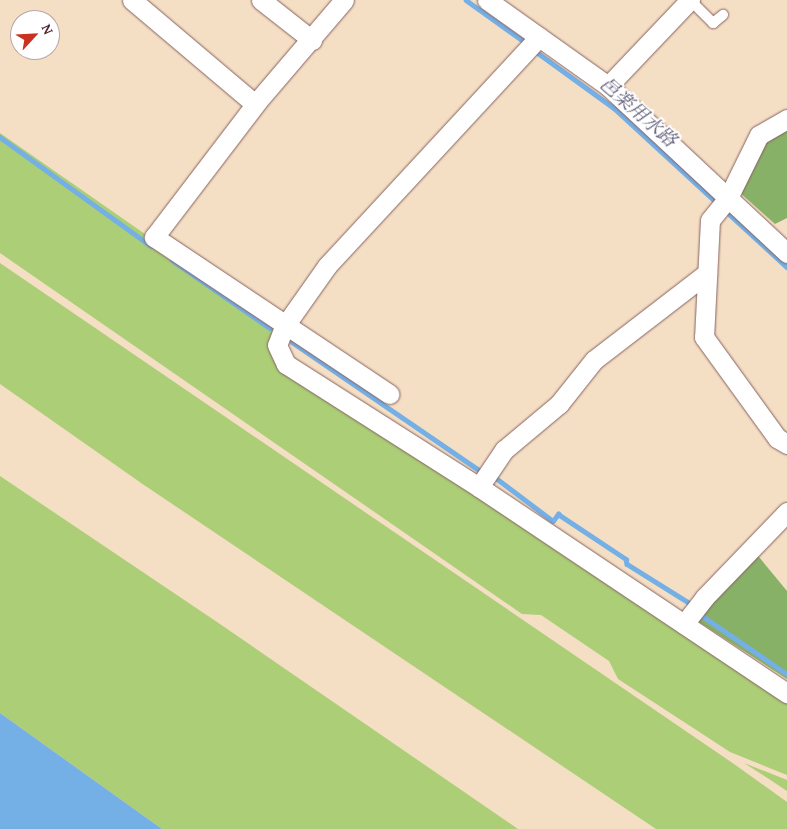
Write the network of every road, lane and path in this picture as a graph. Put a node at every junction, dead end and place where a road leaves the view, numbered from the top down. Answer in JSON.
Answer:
{"nodes":[{"id":1,"x":132,"y":0,"type":"edge"},
{"id":2,"x":261,"y":0,"type":"edge"},
{"id":3,"x":344,"y":0,"type":"edge"},
{"id":4,"x":487,"y":0,"type":"edge"},
{"id":5,"x":690,"y":0,"type":"edge"},
{"id":6,"x":723,"y":15,"type":"dead end"},
{"id":7,"x":539,"y":37,"type":"junction"},
{"id":8,"x":312,"y":40,"type":"junction"},
{"id":9,"x":608,"y":86,"type":"junction"},
{"id":10,"x":255,"y":104,"type":"junction"},
{"id":11,"x":787,"y":119,"type":"edge"},
{"id":12,"x":728,"y":198,"type":"junction"},
{"id":13,"x":787,"y":253,"type":"edge"},
{"id":14,"x":707,"y":273,"type":"junction"},
{"id":15,"x":284,"y":327,"type":"junction"},
{"id":16,"x":388,"y":394,"type":"dead end"},
{"id":17,"x":787,"y":444,"type":"edge"},
{"id":18,"x":479,"y":486,"type":"junction"},
{"id":19,"x":787,"y":512,"type":"edge"},
{"id":20,"x":684,"y":624,"type":"junction"},
{"id":21,"x":787,"y":693,"type":"edge"}],
"edges":[{"from":1,"to":10,"type":"street"},
{"from":2,"to":8,"type":"street"},
{"from":3,"to":8,"type":"street"},
{"from":4,"to":7,"type":"street"},
{"from":5,"to":6,"type":"lane"},
{"from":5,"to":9,"type":"street"},
{"from":7,"to":9,"type":"street"},
{"from":7,"to":15,"type":"street"},
{"from":8,"to":10,"type":"street"},
{"from":9,"to":12,"type":"street"},
{"from":10,"to":15,"type":"street"},
{"from":11,"to":12,"type":"street"},
{"from":12,"to":13,"type":"street"},
{"from":12,"to":14,"type":"street"},
{"from":14,"to":17,"type":"street"},
{"from":14,"to":18,"type":"street"},
{"from":15,"to":16,"type":"street"},
{"from":15,"to":18,"type":"street"},
{"from":18,"to":20,"type":"street"},
{"from":19,"to":20,"type":"street"},
{"from":20,"to":21,"type":"street"}]}
